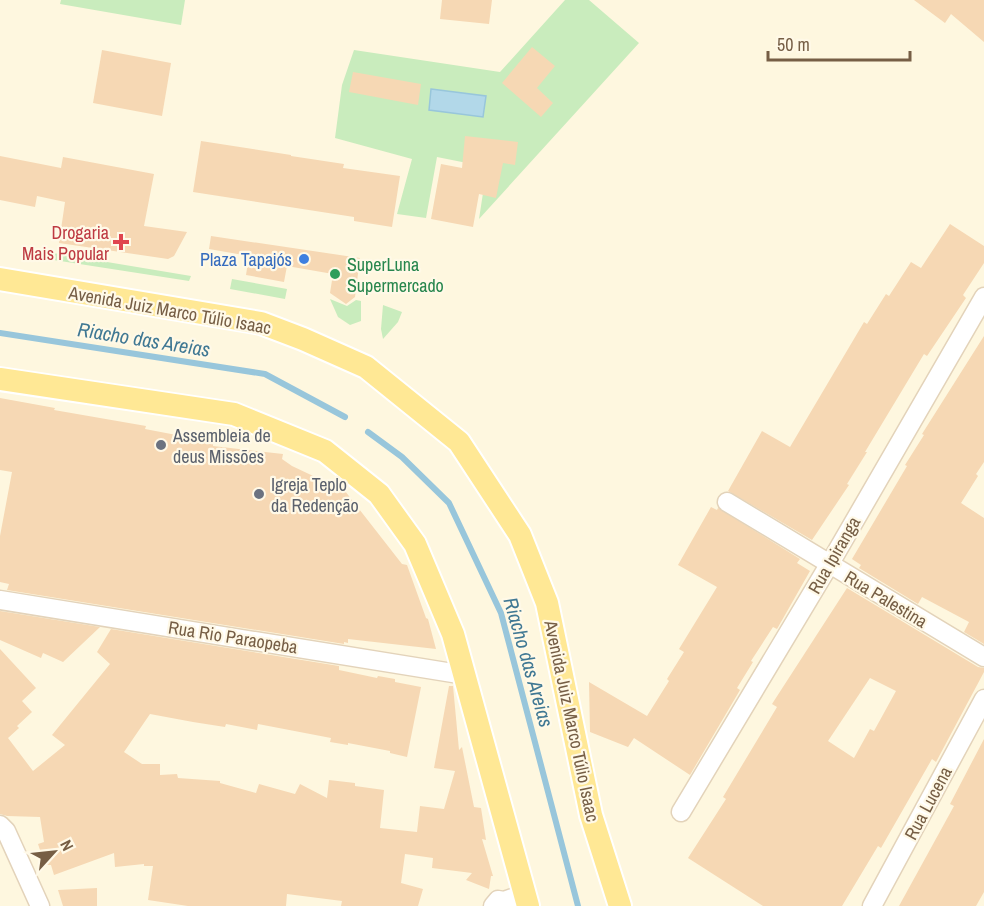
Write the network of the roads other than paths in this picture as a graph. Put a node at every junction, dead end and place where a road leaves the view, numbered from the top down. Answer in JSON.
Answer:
{"nodes":[{"id":1,"x":0,"y":279,"type":"edge"},
{"id":2,"x":984,"y":297,"type":"edge"},
{"id":3,"x":0,"y":379,"type":"edge"},
{"id":4,"x":727,"y":502,"type":"dead end"},
{"id":5,"x":829,"y":565,"type":"junction"},
{"id":6,"x":0,"y":600,"type":"edge"},
{"id":7,"x":984,"y":657,"type":"edge"},
{"id":8,"x":465,"y":675,"type":"junction"},
{"id":9,"x":984,"y":699,"type":"edge"},
{"id":10,"x":681,"y":812,"type":"dead end"},
{"id":11,"x":0,"y":825,"type":"edge"},
{"id":12,"x":526,"y":900,"type":"edge"},
{"id":13,"x":495,"y":903,"type":"edge"},
{"id":14,"x":40,"y":906,"type":"edge"},
{"id":15,"x":620,"y":906,"type":"edge"},
{"id":16,"x":872,"y":906,"type":"edge"}],
"edges":[{"from":1,"to":15,"type":"main road","name":"Avenida Juiz Marco Túlio Isaac"},
{"from":2,"to":5,"type":"street","name":"Rua Ipiranga"},
{"from":3,"to":8,"type":"main road"},
{"from":4,"to":5,"type":"street","name":"Rua Palestina"},
{"from":5,"to":7,"type":"street","name":"Rua Palestina"},
{"from":5,"to":10,"type":"street","name":"Rua Ipiranga"},
{"from":6,"to":8,"type":"street","name":"Rua Rio Paraopeba"},
{"from":8,"to":12,"type":"main road"},
{"from":9,"to":16,"type":"street","name":"Rua Lucena"},
{"from":11,"to":14,"type":"street"},
{"from":12,"to":13,"type":"street"}]}
